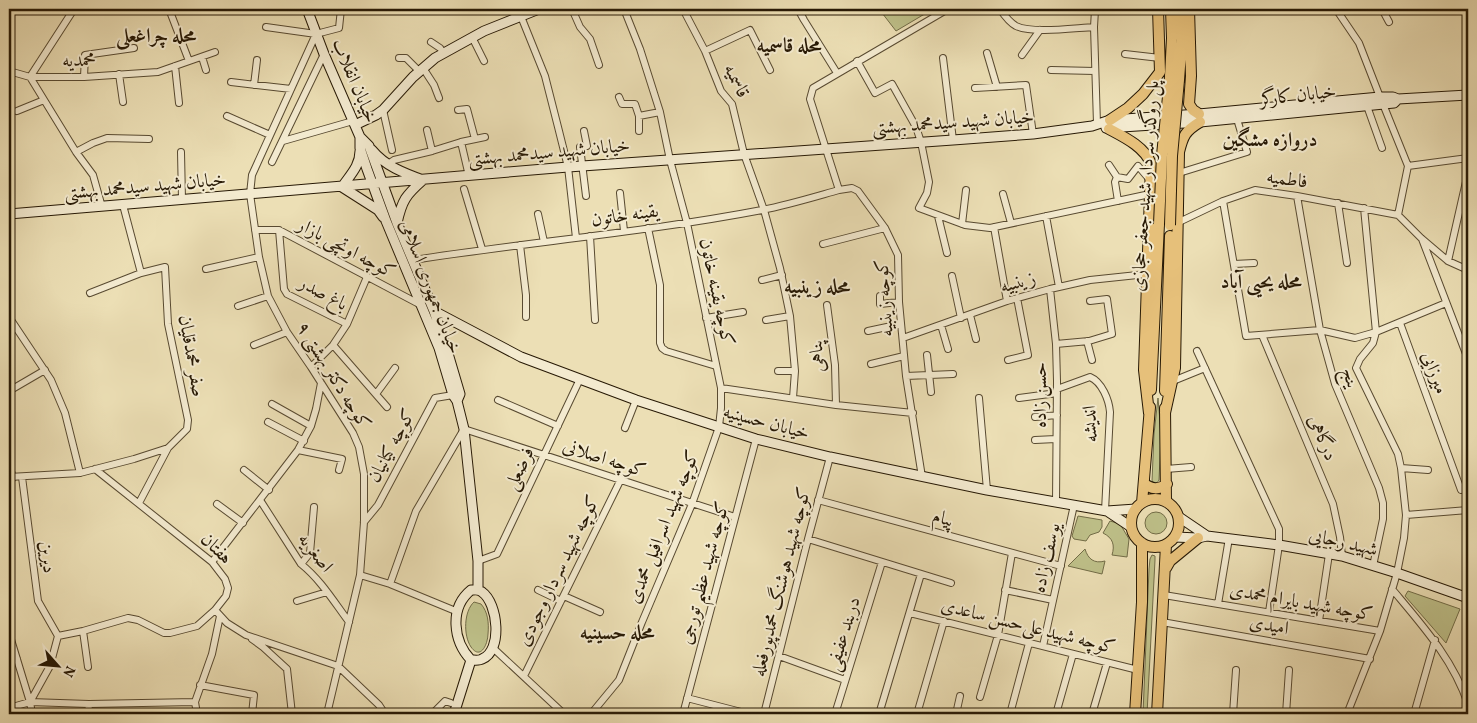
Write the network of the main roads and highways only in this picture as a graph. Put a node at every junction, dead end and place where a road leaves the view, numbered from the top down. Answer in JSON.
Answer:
{"nodes":[{"id":1,"x":307,"y":9,"type":"edge"},
{"id":2,"x":539,"y":9,"type":"edge"},
{"id":3,"x":1158,"y":9,"type":"edge"},
{"id":4,"x":1171,"y":9,"type":"edge"},
{"id":5,"x":1181,"y":9,"type":"edge"},
{"id":6,"x":1189,"y":9,"type":"edge"},
{"id":7,"x":519,"y":12,"type":"edge"},
{"id":8,"x":1160,"y":72,"type":"junction"},
{"id":9,"x":1191,"y":76,"type":"junction"},
{"id":10,"x":1175,"y":79,"type":"junction"},
{"id":11,"x":1468,"y":95,"type":"edge"},
{"id":12,"x":1381,"y":101,"type":"junction"},
{"id":13,"x":1199,"y":118,"type":"junction"},
{"id":14,"x":354,"y":123,"type":"junction"},
{"id":15,"x":1110,"y":124,"type":"junction"},
{"id":16,"x":364,"y":147,"type":"junction"},
{"id":17,"x":423,"y":180,"type":"junction"},
{"id":18,"x":377,"y":184,"type":"junction"},
{"id":19,"x":342,"y":187,"type":"junction"},
{"id":20,"x":9,"y":214,"type":"edge"},
{"id":21,"x":386,"y":220,"type":"junction"},
{"id":22,"x":397,"y":223,"type":"junction"},
{"id":23,"x":1154,"y":224,"type":"junction"},
{"id":24,"x":1174,"y":224,"type":"junction"},
{"id":25,"x":434,"y":312,"type":"junction"},
{"id":26,"x":455,"y":398,"type":"junction"},
{"id":27,"x":1149,"y":413,"type":"junction"},
{"id":28,"x":1165,"y":413,"type":"junction"},
{"id":29,"x":1144,"y":483,"type":"junction"},
{"id":30,"x":1167,"y":484,"type":"junction"},
{"id":31,"x":1166,"y":501,"type":"junction"},
{"id":32,"x":1139,"y":506,"type":"junction"},
{"id":33,"x":1106,"y":511,"type":"junction"},
{"id":34,"x":1179,"y":517,"type":"junction"},
{"id":35,"x":1132,"y":527,"type":"junction"},
{"id":36,"x":1175,"y":537,"type":"junction"},
{"id":37,"x":1202,"y":537,"type":"junction"},
{"id":38,"x":1142,"y":543,"type":"junction"},
{"id":39,"x":1166,"y":545,"type":"junction"},
{"id":40,"x":1165,"y":568,"type":"junction"},
{"id":41,"x":478,"y":590,"type":"junction"},
{"id":42,"x":1468,"y":598,"type":"edge"},
{"id":43,"x":471,"y":660,"type":"junction"},
{"id":44,"x":455,"y":710,"type":"edge"},
{"id":45,"x":1135,"y":714,"type":"edge"},
{"id":46,"x":1157,"y":714,"type":"edge"}],
"edges":[{"from":1,"to":14,"type":"main road","name":"خیابان انقلاب"},
{"from":2,"to":7,"type":"main road"},
{"from":3,"to":8,"type":"main road"},
{"from":4,"to":10,"type":"main road","name":"پل روگذر سردار شهید جعفر حجازی"},
{"from":5,"to":10,"type":"main road","name":"پل روگذر سردار شهید جعفر حجازی"},
{"from":6,"to":9,"type":"main road"},
{"from":7,"to":14,"type":"main road"},
{"from":8,"to":9,"type":"main road"},
{"from":8,"to":15,"type":"main road"},
{"from":9,"to":13,"type":"main road"},
{"from":10,"to":23,"type":"main road","name":"پل روگذر سردار شهید جعفر حجازی","bridge":true},
{"from":10,"to":24,"type":"main road","name":"پل روگذر سردار شهید جعفر حجازی","bridge":true},
{"from":11,"to":12,"type":"main road","name":"خیابان کارگر"},
{"from":12,"to":13,"type":"main road","name":"خیابان کارگر"},
{"from":12,"to":13,"type":"main road","name":"خیابان کارگر"},
{"from":13,"to":15,"type":"main road","name":"خیابان شهید سیدمحمد بهشتی"},
{"from":13,"to":24,"type":"main road"},
{"from":14,"to":16,"type":"main road","name":"خیابان انقلاب"},
{"from":15,"to":17,"type":"main road","name":"خیابان شهید سیدمحمد بهشتی"},
{"from":15,"to":23,"type":"main road"},
{"from":16,"to":17,"type":"main road"},
{"from":16,"to":18,"type":"main road"},
{"from":16,"to":19,"type":"main road"},
{"from":17,"to":18,"type":"main road","name":"خیابان شهید سیدمحمد بهشتی"},
{"from":17,"to":22,"type":"main road"},
{"from":18,"to":19,"type":"main road","name":"خیابان شهید سیدمحمد بهشتی"},
{"from":18,"to":21,"type":"main road","name":"خیابان جمهوری اسلامی"},
{"from":18,"to":22,"type":"main road","name":"خیابان جمهوری اسلامی"},
{"from":19,"to":20,"type":"main road","name":"خیابان شهید سیدمحمد بهشتی"},
{"from":19,"to":21,"type":"main road"},
{"from":21,"to":26,"type":"main road","name":"خیابان جمهوری اسلامی"},
{"from":22,"to":25,"type":"main road","name":"خیابان جمهوری اسلامی"},
{"from":23,"to":24,"type":"main road"},
{"from":23,"to":27,"type":"main road","name":"پل روگذر سردار شهید جعفر حجازی"},
{"from":23,"to":27,"type":"main road"},
{"from":24,"to":28,"type":"main road","name":"پل روگذر سردار شهید جعفر حجازی"},
{"from":24,"to":28,"type":"main road"},
{"from":25,"to":26,"type":"main road","name":"خیابان جمهوری اسلامی"},
{"from":25,"to":33,"type":"main road","name":"خیابان حسینیه"},
{"from":26,"to":41,"type":"main road","name":"خیابان جمهوری اسلامی"},
{"from":27,"to":29,"type":"main road"},
{"from":28,"to":30,"type":"main road"},
{"from":29,"to":30,"type":"main road"},
{"from":29,"to":32,"type":"main road"},
{"from":30,"to":31,"type":"main road"},
{"from":31,"to":32,"type":"main road"},
{"from":31,"to":34,"type":"main road"},
{"from":32,"to":33,"type":"main road"},
{"from":32,"to":35,"type":"main road"},
{"from":33,"to":35,"type":"main road"},
{"from":34,"to":36,"type":"main road"},
{"from":34,"to":37,"type":"main road","name":"شهید رجایی"},
{"from":35,"to":38,"type":"main road"},
{"from":36,"to":37,"type":"main road","name":"شهید رجایی"},
{"from":36,"to":39,"type":"main road"},
{"from":37,"to":40,"type":"main road"},
{"from":37,"to":42,"type":"main road","name":"شهید رجایی"},
{"from":38,"to":39,"type":"main road"},
{"from":38,"to":45,"type":"main road"},
{"from":39,"to":40,"type":"main road"},
{"from":40,"to":46,"type":"main road"},
{"from":41,"to":43,"type":"main road"},
{"from":41,"to":43,"type":"main road"},
{"from":43,"to":44,"type":"main road"}]}
